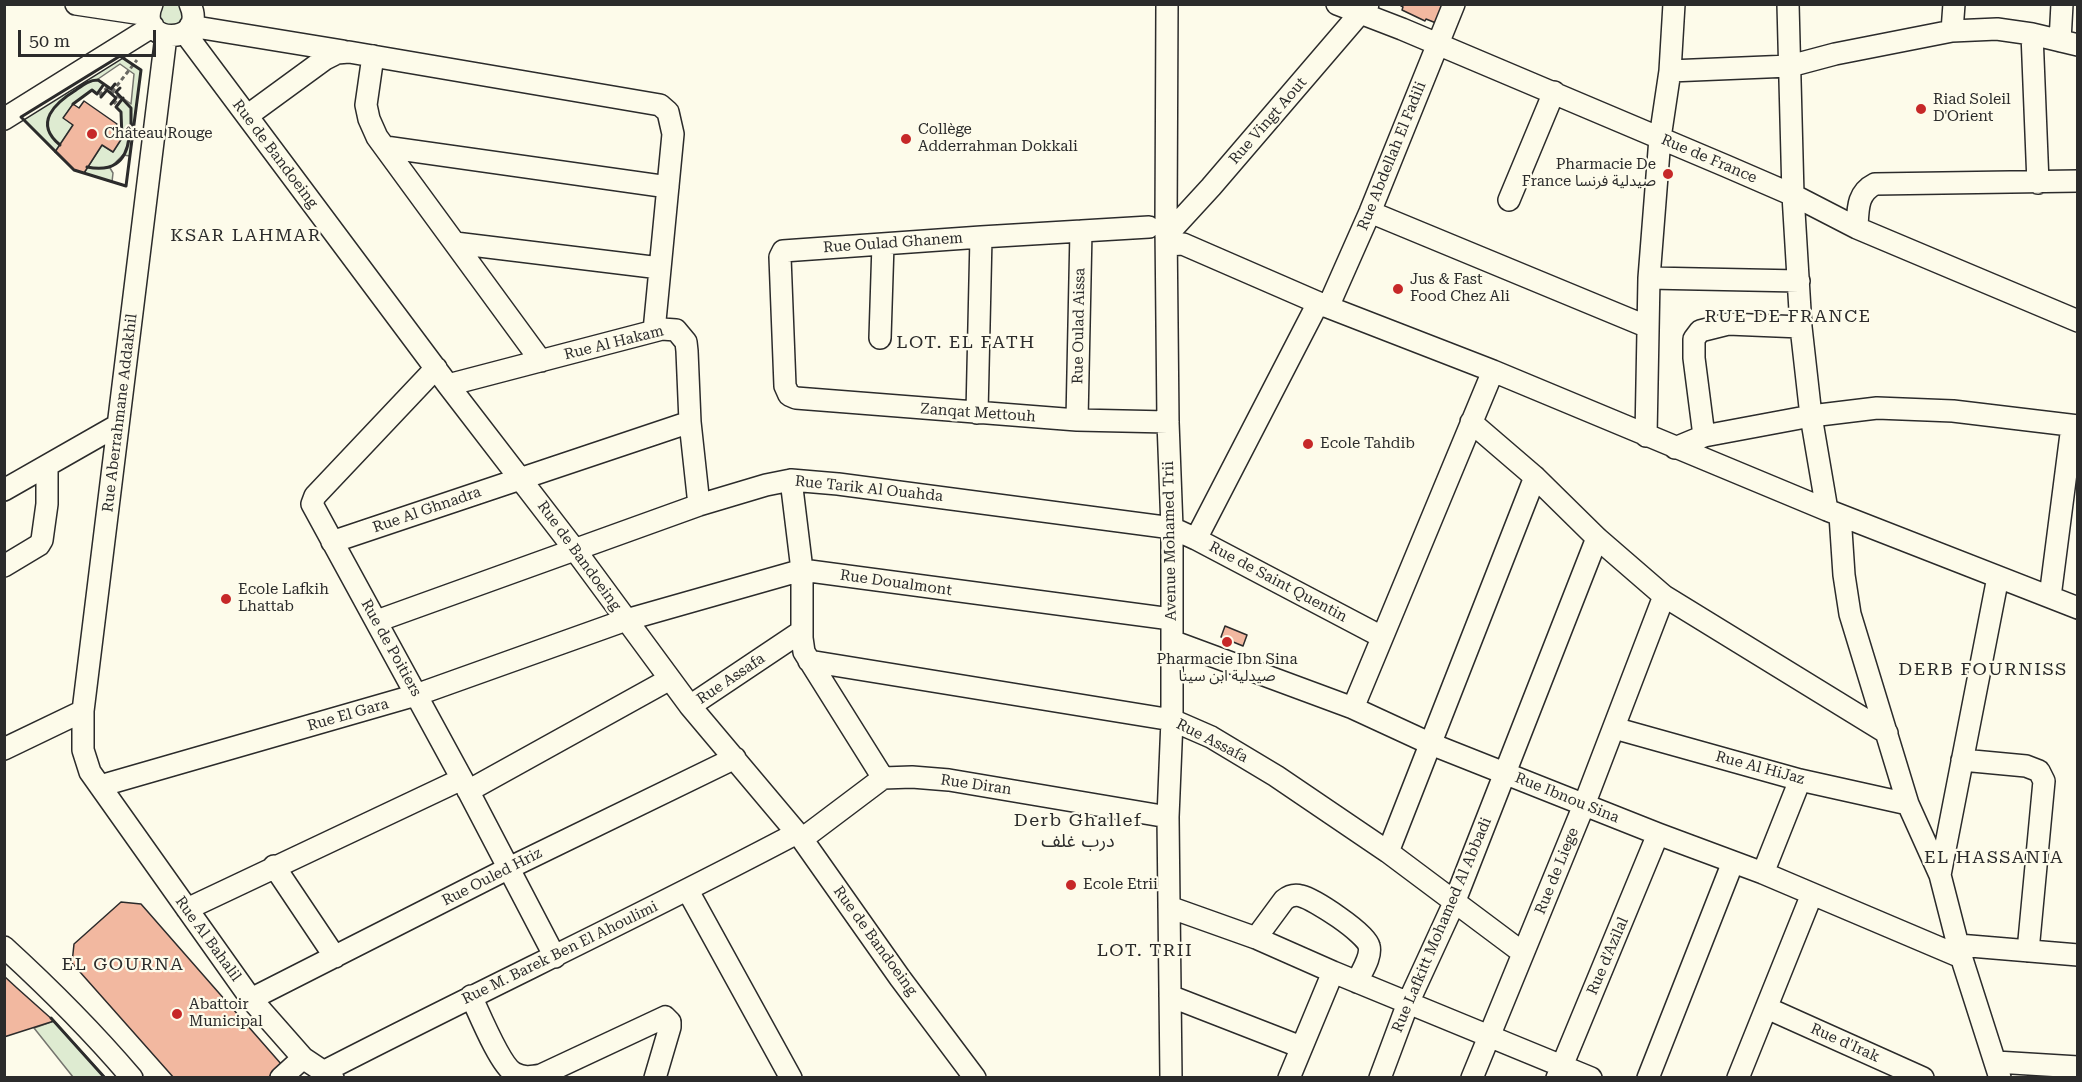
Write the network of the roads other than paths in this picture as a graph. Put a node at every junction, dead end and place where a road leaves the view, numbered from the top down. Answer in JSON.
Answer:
{"nodes":[{"id":1,"x":76,"y":4,"type":"edge"},
{"id":2,"x":190,"y":4,"type":"edge"},
{"id":3,"x":1167,"y":4,"type":"edge"},
{"id":4,"x":1337,"y":4,"type":"edge"},
{"id":5,"x":1674,"y":4,"type":"edge"},
{"id":6,"x":1788,"y":4,"type":"edge"},
{"id":7,"x":1954,"y":4,"type":"edge"},
{"id":8,"x":2062,"y":4,"type":"edge"},
{"id":9,"x":1456,"y":7,"type":"edge"},
{"id":10,"x":1365,"y":8,"type":"edge"},
{"id":11,"x":166,"y":24,"type":"edge"},
{"id":12,"x":1952,"y":32,"type":"junction"},
{"id":13,"x":2032,"y":34,"type":"junction"},
{"id":14,"x":2068,"y":43,"type":"edge"},
{"id":15,"x":1438,"y":44,"type":"junction"},
{"id":16,"x":349,"y":52,"type":"junction"},
{"id":17,"x":373,"y":56,"type":"junction"},
{"id":18,"x":1790,"y":66,"type":"junction"},
{"id":19,"x":1670,"y":71,"type":"junction"},
{"id":20,"x":1554,"y":92,"type":"junction"},
{"id":21,"x":247,"y":116,"type":"junction"},
{"id":22,"x":4,"y":119,"type":"edge"},
{"id":23,"x":1660,"y":138,"type":"junction"},
{"id":24,"x":385,"y":147,"type":"junction"},
{"id":25,"x":2078,"y":181,"type":"edge"},
{"id":26,"x":2038,"y":183,"type":"junction"},
{"id":27,"x":668,"y":187,"type":"junction"},
{"id":28,"x":1793,"y":195,"type":"junction"},
{"id":29,"x":1509,"y":200,"type":"dead end"},
{"id":30,"x":1370,"y":212,"type":"junction"},
{"id":31,"x":1857,"y":228,"type":"junction"},
{"id":32,"x":1081,"y":231,"type":"junction"},
{"id":33,"x":1160,"y":236,"type":"junction"},
{"id":34,"x":981,"y":237,"type":"junction"},
{"id":35,"x":455,"y":243,"type":"junction"},
{"id":36,"x":883,"y":244,"type":"junction"},
{"id":37,"x":660,"y":268,"type":"junction"},
{"id":38,"x":1649,"y":278,"type":"junction"},
{"id":39,"x":1799,"y":280,"type":"junction"},
{"id":40,"x":1323,"y":305,"type":"junction"},
{"id":41,"x":2078,"y":321,"type":"edge"},
{"id":42,"x":1648,"y":327,"type":"junction"},
{"id":43,"x":1801,"y":327,"type":"junction"},
{"id":44,"x":654,"y":331,"type":"junction"},
{"id":45,"x":880,"y":338,"type":"dead end"},
{"id":46,"x":540,"y":361,"type":"junction"},
{"id":47,"x":1492,"y":371,"type":"junction"},
{"id":48,"x":442,"y":377,"type":"junction"},
{"id":49,"x":789,"y":395,"type":"joint"},
{"id":50,"x":977,"y":413,"type":"junction"},
{"id":51,"x":1811,"y":416,"type":"junction"},
{"id":52,"x":1077,"y":420,"type":"junction"},
{"id":53,"x":690,"y":422,"type":"junction"},
{"id":54,"x":1168,"y":422,"type":"junction"},
{"id":55,"x":1471,"y":422,"type":"junction"},
{"id":56,"x":118,"y":425,"type":"junction"},
{"id":57,"x":2074,"y":426,"type":"edge"},
{"id":58,"x":1646,"y":436,"type":"junction"},
{"id":59,"x":1704,"y":436,"type":"junction"},
{"id":60,"x":1675,"y":448,"type":"junction"},
{"id":61,"x":47,"y":467,"type":"junction"},
{"id":62,"x":1535,"y":477,"type":"junction"},
{"id":63,"x":521,"y":478,"type":"junction"},
{"id":64,"x":792,"y":480,"type":"junction"},
{"id":65,"x":4,"y":490,"type":"edge"},
{"id":66,"x":699,"y":505,"type":"junction"},
{"id":67,"x":1834,"y":512,"type":"junction"},
{"id":68,"x":1172,"y":528,"type":"junction"},
{"id":69,"x":1597,"y":538,"type":"junction"},
{"id":70,"x":1196,"y":539,"type":"junction"},
{"id":71,"x":332,"y":542,"type":"junction"},
{"id":72,"x":575,"y":550,"type":"junction"},
{"id":73,"x":4,"y":566,"type":"edge"},
{"id":74,"x":802,"y":570,"type":"junction"},
{"id":75,"x":1998,"y":578,"type":"junction"},
{"id":76,"x":1664,"y":596,"type":"junction"},
{"id":77,"x":2050,"y":597,"type":"junction"},
{"id":78,"x":2078,"y":608,"type":"edge"},
{"id":79,"x":1171,"y":619,"type":"junction"},
{"id":80,"x":626,"y":620,"type":"junction"},
{"id":81,"x":377,"y":621,"type":"junction"},
{"id":82,"x":802,"y":631,"type":"junction"},
{"id":83,"x":1383,"y":638,"type":"junction"},
{"id":84,"x":1172,"y":641,"type":"junction"},
{"id":85,"x":808,"y":662,"type":"junction"},
{"id":86,"x":670,"y":679,"type":"junction"},
{"id":87,"x":416,"y":695,"type":"junction"},
{"id":88,"x":690,"y":706,"type":"junction"},
{"id":89,"x":1353,"y":708,"type":"junction"},
{"id":90,"x":83,"y":711,"type":"junction"},
{"id":91,"x":1172,"y":720,"type":"junction"},
{"id":92,"x":1614,"y":728,"type":"junction"},
{"id":93,"x":1887,"y":733,"type":"junction"},
{"id":94,"x":1431,"y":744,"type":"junction"},
{"id":95,"x":4,"y":749,"type":"edge"},
{"id":96,"x":735,"y":758,"type":"junction"},
{"id":97,"x":1962,"y":760,"type":"junction"},
{"id":98,"x":1505,"y":773,"type":"junction"},
{"id":99,"x":883,"y":778,"type":"junction"},
{"id":100,"x":1800,"y":780,"type":"junction"},
{"id":101,"x":465,"y":785,"type":"junction"},
{"id":102,"x":100,"y":786,"type":"junction"},
{"id":103,"x":1908,"y":804,"type":"junction"},
{"id":104,"x":1584,"y":805,"type":"junction"},
{"id":105,"x":1168,"y":817,"type":"junction"},
{"id":106,"x":1658,"y":834,"type":"junction"},
{"id":107,"x":799,"y":836,"type":"junction"},
{"id":108,"x":1388,"y":852,"type":"junction"},
{"id":109,"x":1733,"y":862,"type":"junction"},
{"id":110,"x":274,"y":866,"type":"junction"},
{"id":111,"x":509,"y":868,"type":"junction"},
{"id":112,"x":1762,"y":873,"type":"junction"},
{"id":113,"x":1940,"y":875,"type":"junction"},
{"id":114,"x":688,"y":891,"type":"junction"},
{"id":115,"x":1812,"y":894,"type":"junction"},
{"id":116,"x":1454,"y":903,"type":"junction"},
{"id":117,"x":1169,"y":907,"type":"junction"},
{"id":118,"x":187,"y":909,"type":"junction"},
{"id":119,"x":1256,"y":938,"type":"junction"},
{"id":120,"x":4,"y":947,"type":"edge"},
{"id":121,"x":1959,"y":951,"type":"junction"},
{"id":122,"x":2028,"y":951,"type":"junction"},
{"id":123,"x":1523,"y":953,"type":"junction"},
{"id":124,"x":2078,"y":955,"type":"edge"},
{"id":125,"x":335,"y":957,"type":"junction"},
{"id":126,"x":555,"y":957,"type":"junction"},
{"id":127,"x":1333,"y":972,"type":"junction"},
{"id":128,"x":1357,"y":982,"type":"junction"},
{"id":129,"x":471,"y":996,"type":"junction"},
{"id":130,"x":1170,"y":996,"type":"junction"},
{"id":131,"x":251,"y":999,"type":"junction"},
{"id":132,"x":1408,"y":1003,"type":"junction"},
{"id":133,"x":1767,"y":1008,"type":"junction"},
{"id":134,"x":1490,"y":1037,"type":"junction"},
{"id":135,"x":1301,"y":1047,"type":"junction"},
{"id":136,"x":303,"y":1058,"type":"junction"},
{"id":137,"x":2078,"y":1067,"type":"edge"},
{"id":138,"x":1998,"y":1070,"type":"edge"},
{"id":139,"x":1560,"y":1072,"type":"edge"},
{"id":140,"x":328,"y":1075,"type":"edge"},
{"id":141,"x":132,"y":1077,"type":"edge"},
{"id":142,"x":281,"y":1077,"type":"edge"},
{"id":143,"x":655,"y":1077,"type":"edge"},
{"id":144,"x":791,"y":1077,"type":"edge"},
{"id":145,"x":975,"y":1077,"type":"edge"},
{"id":146,"x":1170,"y":1077,"type":"edge"},
{"id":147,"x":1289,"y":1077,"type":"edge"},
{"id":148,"x":1380,"y":1077,"type":"edge"},
{"id":149,"x":1472,"y":1077,"type":"edge"},
{"id":150,"x":1592,"y":1077,"type":"edge"},
{"id":151,"x":1648,"y":1077,"type":"edge"},
{"id":152,"x":1738,"y":1077,"type":"edge"},
{"id":153,"x":1923,"y":1077,"type":"edge"}],
"edges":[{"from":1,"to":11,"type":"street"},
{"from":2,"to":11,"type":"street","name":"Rue Aberrahmane Addakhil"},
{"from":3,"to":33,"type":"street","name":"Avenue Mohamed Trii"},
{"from":4,"to":10,"type":"street","name":"Rue de France"},
{"from":5,"to":19,"type":"street"},
{"from":6,"to":18,"type":"street"},
{"from":7,"to":12,"type":"street"},
{"from":8,"to":14,"type":"street"},
{"from":9,"to":15,"type":"street","name":"Rue Abdellah El Fadili"},
{"from":10,"to":15,"type":"street","name":"Rue de France"},
{"from":10,"to":33,"type":"street","name":"Rue Vingt Aout"},
{"from":11,"to":16,"type":"street"},
{"from":11,"to":21,"type":"street","name":"Rue de Bandoeing"},
{"from":11,"to":22,"type":"street"},
{"from":11,"to":56,"type":"street","name":"Rue Aberrahmane Addakhil"},
{"from":12,"to":13,"type":"street"},
{"from":12,"to":18,"type":"street"},
{"from":13,"to":14,"type":"street"},
{"from":13,"to":26,"type":"street"},
{"from":15,"to":20,"type":"street","name":"Rue de France"},
{"from":15,"to":30,"type":"street","name":"Rue Abdellah El Fadili"},
{"from":16,"to":17,"type":"street"},
{"from":16,"to":21,"type":"street"},
{"from":17,"to":24,"type":"street"},
{"from":17,"to":27,"type":"street"},
{"from":18,"to":19,"type":"street"},
{"from":18,"to":28,"type":"street"},
{"from":19,"to":23,"type":"street"},
{"from":20,"to":23,"type":"street","name":"Rue de France"},
{"from":20,"to":29,"type":"street"},
{"from":21,"to":48,"type":"street","name":"Rue de Bandoeing"},
{"from":23,"to":28,"type":"street","name":"Rue de France"},
{"from":23,"to":38,"type":"street"},
{"from":24,"to":27,"type":"street"},
{"from":24,"to":35,"type":"street"},
{"from":25,"to":26,"type":"street"},
{"from":26,"to":31,"type":"street"},
{"from":27,"to":37,"type":"street"},
{"from":28,"to":31,"type":"street","name":"Rue de France"},
{"from":28,"to":39,"type":"street"},
{"from":30,"to":40,"type":"street","name":"Rue Abdellah El Fadili"},
{"from":30,"to":42,"type":"street"},
{"from":31,"to":41,"type":"street","name":"Rue de France"},
{"from":32,"to":33,"type":"street","name":"Rue Oulad Ghanem"},
{"from":32,"to":34,"type":"street","name":"Rue Oulad Ghanem"},
{"from":32,"to":52,"type":"street","name":"Rue Oulad Aissa"},
{"from":33,"to":40,"type":"street","name":"Rue Oulad Ghanem"},
{"from":33,"to":54,"type":"street","name":"Avenue Mohamed Trii"},
{"from":34,"to":36,"type":"street","name":"Rue Oulad Ghanem"},
{"from":34,"to":50,"type":"street"},
{"from":35,"to":37,"type":"street"},
{"from":35,"to":46,"type":"street"},
{"from":36,"to":45,"type":"street"},
{"from":36,"to":49,"type":"street","name":"Rue Oulad Ghanem"},
{"from":37,"to":44,"type":"street"},
{"from":38,"to":39,"type":"street"},
{"from":38,"to":42,"type":"street"},
{"from":39,"to":43,"type":"street"},
{"from":40,"to":47,"type":"street","name":"Rue Oulad Ghanem"},
{"from":40,"to":70,"type":"street","name":"Rue Abdellah El Fadili"},
{"from":42,"to":58,"type":"street"},
{"from":43,"to":51,"type":"street"},
{"from":43,"to":59,"type":"street"},
{"from":44,"to":46,"type":"street","name":"Rue Al Hakam"},
{"from":44,"to":53,"type":"street","name":"Rue Al Hakam"},
{"from":46,"to":48,"type":"street","name":"Rue Al Hakam"},
{"from":47,"to":55,"type":"street"},
{"from":47,"to":58,"type":"street","name":"Rue Oulad Ghanem"},
{"from":48,"to":63,"type":"street","name":"Rue de Bandoeing"},
{"from":48,"to":71,"type":"street","name":"Rue de Poitiers"},
{"from":49,"to":50,"type":"street","name":"Zanqat Mettouh"},
{"from":50,"to":52,"type":"street","name":"Zanqat Mettouh"},
{"from":51,"to":57,"type":"street"},
{"from":51,"to":59,"type":"street"},
{"from":51,"to":67,"type":"street"},
{"from":52,"to":54,"type":"street","name":"Zanqat Mettouh"},
{"from":53,"to":63,"type":"street","name":"Rue Al Ghnadra"},
{"from":53,"to":66,"type":"street","name":"Rue Al Hakam"},
{"from":54,"to":68,"type":"street","name":"Avenue Mohamed Trii"},
{"from":55,"to":62,"type":"street"},
{"from":55,"to":83,"type":"street"},
{"from":56,"to":61,"type":"street"},
{"from":56,"to":90,"type":"street","name":"Rue Aberrahmane Addakhil"},
{"from":57,"to":77,"type":"street"},
{"from":58,"to":60,"type":"street","name":"Rue Oulad Ghanem"},
{"from":59,"to":60,"type":"street"},
{"from":60,"to":67,"type":"street","name":"Rue Oulad Ghanem"},
{"from":61,"to":65,"type":"street"},
{"from":61,"to":73,"type":"street"},
{"from":62,"to":69,"type":"street"},
{"from":62,"to":94,"type":"street"},
{"from":63,"to":71,"type":"street","name":"Rue Al Ghnadra"},
{"from":63,"to":72,"type":"street","name":"Rue de Bandoeing"},
{"from":64,"to":66,"type":"street","name":"Rue Tarik Al Ouahda"},
{"from":64,"to":68,"type":"street","name":"Rue Tarik Al Ouahda"},
{"from":64,"to":74,"type":"street"},
{"from":66,"to":72,"type":"street","name":"Rue Tarik Al Ouahda"},
{"from":67,"to":75,"type":"street","name":"Rue Oulad Ghanem"},
{"from":67,"to":93,"type":"street"},
{"from":68,"to":70,"type":"street","name":"Rue de Saint Quentin"},
{"from":68,"to":79,"type":"street","name":"Avenue Mohamed Trii"},
{"from":69,"to":76,"type":"street"},
{"from":69,"to":98,"type":"street","name":"Rue Lafkitt Mohamed Al Abbadi"},
{"from":70,"to":83,"type":"street","name":"Rue de Saint Quentin"},
{"from":71,"to":81,"type":"street","name":"Rue de Poitiers"},
{"from":72,"to":80,"type":"street","name":"Rue de Bandoeing"},
{"from":72,"to":81,"type":"street","name":"Rue Tarik Al Ouahda"},
{"from":74,"to":79,"type":"street","name":"Rue Doualmont"},
{"from":74,"to":80,"type":"street","name":"Rue Doualmont"},
{"from":74,"to":82,"type":"street"},
{"from":75,"to":77,"type":"street","name":"Rue Oulad Ghanem"},
{"from":75,"to":97,"type":"street"},
{"from":76,"to":92,"type":"street","name":"Rue de Liege"},
{"from":76,"to":93,"type":"street"},
{"from":77,"to":78,"type":"street","name":"Rue Oulad Ghanem"},
{"from":79,"to":84,"type":"street","name":"Avenue Mohamed Trii"},
{"from":80,"to":86,"type":"street","name":"Rue de Bandoeing"},
{"from":80,"to":87,"type":"street","name":"Rue El Gara"},
{"from":81,"to":87,"type":"street","name":"Rue de Poitiers"},
{"from":82,"to":85,"type":"street"},
{"from":82,"to":88,"type":"street","name":"Rue Assafa"},
{"from":83,"to":89,"type":"street"},
{"from":84,"to":89,"type":"street","name":"Rue Ibnou Sina"},
{"from":84,"to":91,"type":"street","name":"Avenue Mohamed Trii"},
{"from":85,"to":91,"type":"street","name":"Rue Assafa"},
{"from":85,"to":99,"type":"street"},
{"from":86,"to":88,"type":"street","name":"Rue de Bandoeing"},
{"from":86,"to":101,"type":"street"},
{"from":87,"to":101,"type":"street","name":"Rue de Poitiers"},
{"from":87,"to":102,"type":"street","name":"Rue El Gara"},
{"from":88,"to":96,"type":"street","name":"Rue de Bandoeing"},
{"from":89,"to":94,"type":"street","name":"Rue Ibnou Sina"},
{"from":90,"to":95,"type":"street"},
{"from":90,"to":102,"type":"street","name":"Rue Aberrahmane Addakhil"},
{"from":91,"to":105,"type":"street","name":"Avenue Mohamed Trii"},
{"from":91,"to":108,"type":"street","name":"Rue Assafa"},
{"from":92,"to":100,"type":"street","name":"Rue Al HiJaz"},
{"from":92,"to":104,"type":"street","name":"Rue de Liege"},
{"from":93,"to":103,"type":"street"},
{"from":94,"to":98,"type":"street","name":"Rue Ibnou Sina"},
{"from":94,"to":108,"type":"street"},
{"from":96,"to":107,"type":"street","name":"Rue de Bandoeing"},
{"from":96,"to":111,"type":"street","name":"Rue Ouled Hriz"},
{"from":97,"to":113,"type":"street"},
{"from":97,"to":122,"type":"street"},
{"from":98,"to":104,"type":"street","name":"Rue Ibnou Sina"},
{"from":98,"to":116,"type":"street","name":"Rue Lafkitt Mohamed Al Abbadi"},
{"from":99,"to":105,"type":"street","name":"Rue Diran"},
{"from":99,"to":107,"type":"street"},
{"from":100,"to":103,"type":"street","name":"Rue Al HiJaz"},
{"from":100,"to":112,"type":"street"},
{"from":101,"to":110,"type":"street"},
{"from":101,"to":111,"type":"street","name":"Rue de Poitiers"},
{"from":102,"to":118,"type":"street","name":"Rue Al Bahalil"},
{"from":103,"to":113,"type":"street"},
{"from":104,"to":106,"type":"street","name":"Rue Ibnou Sina"},
{"from":104,"to":123,"type":"street","name":"Rue de Liege"},
{"from":105,"to":117,"type":"street","name":"Avenue Mohamed Trii"},
{"from":106,"to":109,"type":"street","name":"Rue Ibnou Sina"},
{"from":106,"to":139,"type":"street","name":"Rue d'Azilal"},
{"from":107,"to":114,"type":"street","name":"Rue M. Barek Ben El Ahoulimi"},
{"from":107,"to":145,"type":"street","name":"Rue de Bandoeing"},
{"from":108,"to":116,"type":"street","name":"Rue Assafa"},
{"from":109,"to":112,"type":"street","name":"Rue Ibnou Sina"},
{"from":109,"to":151,"type":"street"},
{"from":110,"to":118,"type":"street"},
{"from":110,"to":125,"type":"street"},
{"from":111,"to":125,"type":"street","name":"Rue Ouled Hriz"},
{"from":111,"to":126,"type":"street","name":"Rue de Poitiers"},
{"from":112,"to":115,"type":"street","name":"Rue Ibnou Sina"},
{"from":113,"to":121,"type":"street"},
{"from":114,"to":126,"type":"street","name":"Rue M. Barek Ben El Ahoulimi"},
{"from":114,"to":144,"type":"street"},
{"from":115,"to":121,"type":"street","name":"Rue Ibnou Sina"},
{"from":115,"to":133,"type":"street"},
{"from":116,"to":123,"type":"street","name":"Rue Assafa"},
{"from":116,"to":132,"type":"street","name":"Rue Lafkitt Mohamed Al Abbadi"},
{"from":117,"to":119,"type":"street"},
{"from":117,"to":130,"type":"street","name":"Avenue Mohamed Trii"},
{"from":118,"to":131,"type":"street","name":"Rue Al Bahalil"},
{"from":119,"to":127,"type":"street"},
{"from":119,"to":128,"type":"street"},
{"from":120,"to":141,"type":"street"},
{"from":121,"to":122,"type":"street","name":"Rue Ibnou Sina"},
{"from":121,"to":138,"type":"street"},
{"from":122,"to":124,"type":"street","name":"Rue Ibnou Sina"},
{"from":123,"to":134,"type":"street","name":"Rue de Liege"},
{"from":125,"to":131,"type":"street","name":"Rue Ouled Hriz"},
{"from":126,"to":129,"type":"street","name":"Rue M. Barek Ben El Ahoulimi"},
{"from":127,"to":128,"type":"street"},
{"from":127,"to":135,"type":"street"},
{"from":128,"to":132,"type":"street"},
{"from":129,"to":140,"type":"street","name":"Rue M. Barek Ben El Ahoulimi"},
{"from":129,"to":143,"type":"street"},
{"from":130,"to":135,"type":"street"},
{"from":130,"to":146,"type":"street","name":"Avenue Mohamed Trii"},
{"from":131,"to":136,"type":"street","name":"Rue Al Bahalil"},
{"from":132,"to":134,"type":"street"},
{"from":132,"to":148,"type":"street","name":"Rue Lafkitt Mohamed Al Abbadi"},
{"from":133,"to":152,"type":"street"},
{"from":133,"to":153,"type":"street","name":"Rue d'Irak"},
{"from":134,"to":139,"type":"street"},
{"from":134,"to":149,"type":"street","name":"Rue de Liege"},
{"from":135,"to":147,"type":"street"},
{"from":136,"to":140,"type":"street","name":"Rue Al Bahalil"},
{"from":136,"to":142,"type":"street"},
{"from":137,"to":138,"type":"street"},
{"from":139,"to":150,"type":"street"}]}
